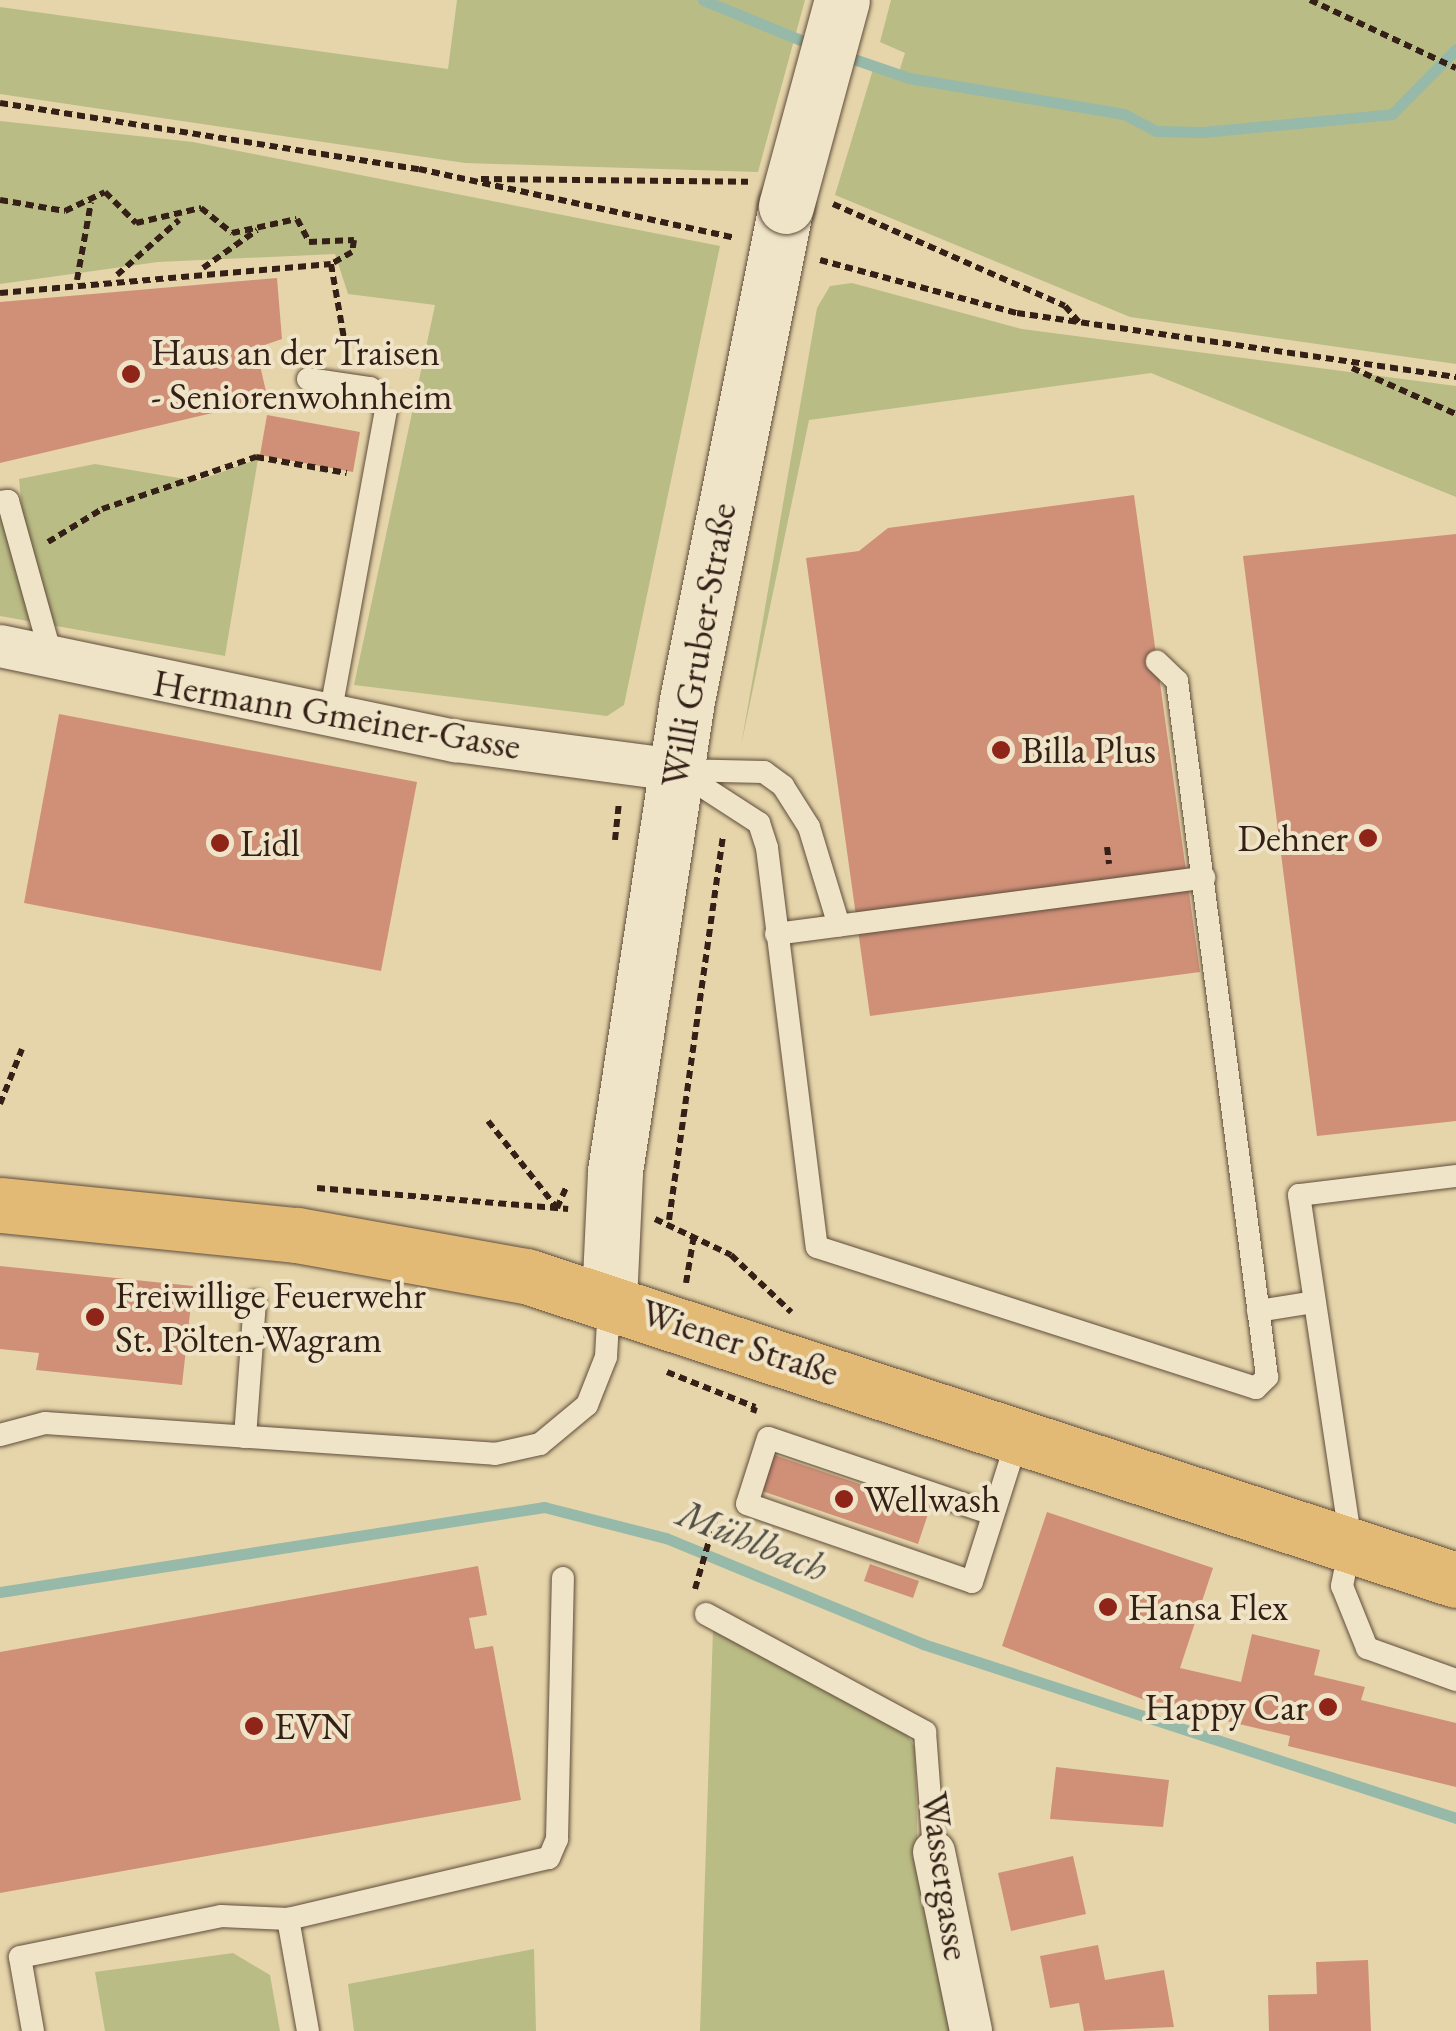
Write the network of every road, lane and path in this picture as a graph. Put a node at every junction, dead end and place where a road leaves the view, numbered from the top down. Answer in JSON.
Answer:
{"nodes":[{"id":1,"x":842,"y":0,"type":"edge"},
{"id":2,"x":1310,"y":0,"type":"edge"},
{"id":3,"x":1456,"y":68,"type":"edge"},
{"id":4,"x":0,"y":103,"type":"edge"},
{"id":5,"x":0,"y":200,"type":"edge"},
{"id":6,"x":91,"y":202,"type":"junction"},
{"id":7,"x":180,"y":220,"type":"junction"},
{"id":8,"x":766,"y":223,"type":"junction"},
{"id":9,"x":258,"y":229,"type":"junction"},
{"id":10,"x":814,"y":258,"type":"dead end"},
{"id":11,"x":331,"y":264,"type":"junction"},
{"id":12,"x":200,"y":270,"type":"junction"},
{"id":13,"x":116,"y":276,"type":"junction"},
{"id":14,"x":77,"y":280,"type":"junction"},
{"id":15,"x":0,"y":294,"type":"edge"},
{"id":16,"x":1349,"y":366,"type":"junction"},
{"id":17,"x":308,"y":378,"type":"dead end"},
{"id":18,"x":1456,"y":378,"type":"edge"},
{"id":19,"x":352,"y":382,"type":"junction"},
{"id":20,"x":1456,"y":414,"type":"edge"},
{"id":21,"x":348,"y":473,"type":"dead end"},
{"id":22,"x":0,"y":502,"type":"edge"},
{"id":23,"x":22,"y":550,"type":"junction"},
{"id":24,"x":0,"y":646,"type":"edge"},
{"id":25,"x":52,"y":659,"type":"junction"},
{"id":26,"x":1156,"y":662,"type":"dead end"},
{"id":27,"x":330,"y":716,"type":"junction"},
{"id":28,"x":676,"y":770,"type":"junction"},
{"id":29,"x":1204,"y":878,"type":"junction"},
{"id":30,"x":839,"y":926,"type":"junction"},
{"id":31,"x":776,"y":934,"type":"junction"},
{"id":32,"x":22,"y":1049,"type":"dead end"},
{"id":33,"x":0,"y":1104,"type":"edge"},
{"id":34,"x":488,"y":1121,"type":"dead end"},
{"id":35,"x":1456,"y":1176,"type":"edge"},
{"id":36,"x":0,"y":1205,"type":"edge"},
{"id":37,"x":557,"y":1208,"type":"dead end"},
{"id":38,"x":609,"y":1300,"type":"junction"},
{"id":39,"x":255,"y":1301,"type":"dead end"},
{"id":40,"x":1314,"y":1302,"type":"junction"},
{"id":41,"x":1258,"y":1311,"type":"junction"},
{"id":42,"x":666,"y":1372,"type":"dead end"},
{"id":43,"x":749,"y":1423,"type":"dead end"},
{"id":44,"x":1019,"y":1432,"type":"junction"},
{"id":45,"x":0,"y":1435,"type":"edge"},
{"id":46,"x":245,"y":1437,"type":"junction"},
{"id":47,"x":720,"y":1504,"type":"dead end"},
{"id":48,"x":994,"y":1514,"type":"junction"},
{"id":49,"x":1351,"y":1542,"type":"junction"},
{"id":50,"x":563,"y":1578,"type":"dead end"},
{"id":51,"x":698,"y":1579,"type":"dead end"},
{"id":52,"x":1456,"y":1580,"type":"edge"},
{"id":53,"x":706,"y":1614,"type":"dead end"},
{"id":54,"x":1456,"y":1680,"type":"edge"},
{"id":55,"x":934,"y":1852,"type":"joint"},
{"id":56,"x":288,"y":1919,"type":"junction"},
{"id":57,"x":33,"y":2031,"type":"edge"},
{"id":58,"x":308,"y":2031,"type":"edge"},
{"id":59,"x":971,"y":2031,"type":"edge"}],
"edges":[{"from":1,"to":8,"type":"street","name":"Willi Gruber-Straße","bridge":true},
{"from":2,"to":3,"type":"path"},
{"from":4,"to":8,"type":"path"},
{"from":5,"to":6,"type":"path"},
{"from":6,"to":7,"type":"path"},
{"from":6,"to":14,"type":"path"},
{"from":7,"to":9,"type":"path"},
{"from":7,"to":13,"type":"path"},
{"from":8,"to":28,"type":"street","name":"Willi Gruber-Straße"},
{"from":9,"to":11,"type":"path"},
{"from":9,"to":12,"type":"path"},
{"from":10,"to":16,"type":"path"},
{"from":11,"to":12,"type":"path"},
{"from":11,"to":19,"type":"path"},
{"from":12,"to":13,"type":"path"},
{"from":13,"to":14,"type":"path"},
{"from":14,"to":15,"type":"path"},
{"from":16,"to":18,"type":"path"},
{"from":16,"to":20,"type":"path"},
{"from":17,"to":19,"type":"lane"},
{"from":19,"to":27,"type":"lane"},
{"from":21,"to":23,"type":"path"},
{"from":22,"to":23,"type":"lane"},
{"from":23,"to":25,"type":"lane"},
{"from":24,"to":25,"type":"street","name":"Hermann Gmeiner-Gasse"},
{"from":25,"to":27,"type":"street","name":"Hermann Gmeiner-Gasse"},
{"from":26,"to":29,"type":"lane"},
{"from":27,"to":28,"type":"street","name":"Hermann Gmeiner-Gasse"},
{"from":28,"to":30,"type":"lane"},
{"from":28,"to":31,"type":"lane"},
{"from":28,"to":38,"type":"street","name":"Willi Gruber-Straße"},
{"from":29,"to":30,"type":"lane"},
{"from":29,"to":41,"type":"lane"},
{"from":30,"to":31,"type":"lane"},
{"from":31,"to":41,"type":"lane"},
{"from":32,"to":33,"type":"path"},
{"from":34,"to":37,"type":"path"},
{"from":35,"to":40,"type":"lane"},
{"from":36,"to":38,"type":"main road","name":"Wiener Straße"},
{"from":38,"to":44,"type":"main road","name":"Wiener Straße"},
{"from":38,"to":46,"type":"lane"},
{"from":39,"to":46,"type":"lane"},
{"from":40,"to":41,"type":"lane"},
{"from":40,"to":49,"type":"lane"},
{"from":42,"to":43,"type":"path"},
{"from":44,"to":48,"type":"lane"},
{"from":44,"to":49,"type":"main road","name":"Wiener Straße"},
{"from":45,"to":46,"type":"lane"},
{"from":47,"to":51,"type":"path"},
{"from":48,"to":48,"type":"lane"},
{"from":49,"to":52,"type":"main road","name":"Wiener Straße"},
{"from":49,"to":54,"type":"lane"},
{"from":50,"to":56,"type":"lane"},
{"from":53,"to":55,"type":"lane","name":"Wassergasse"},
{"from":55,"to":59,"type":"street","name":"Wassergasse"},
{"from":56,"to":57,"type":"lane"},
{"from":56,"to":58,"type":"lane"}]}
